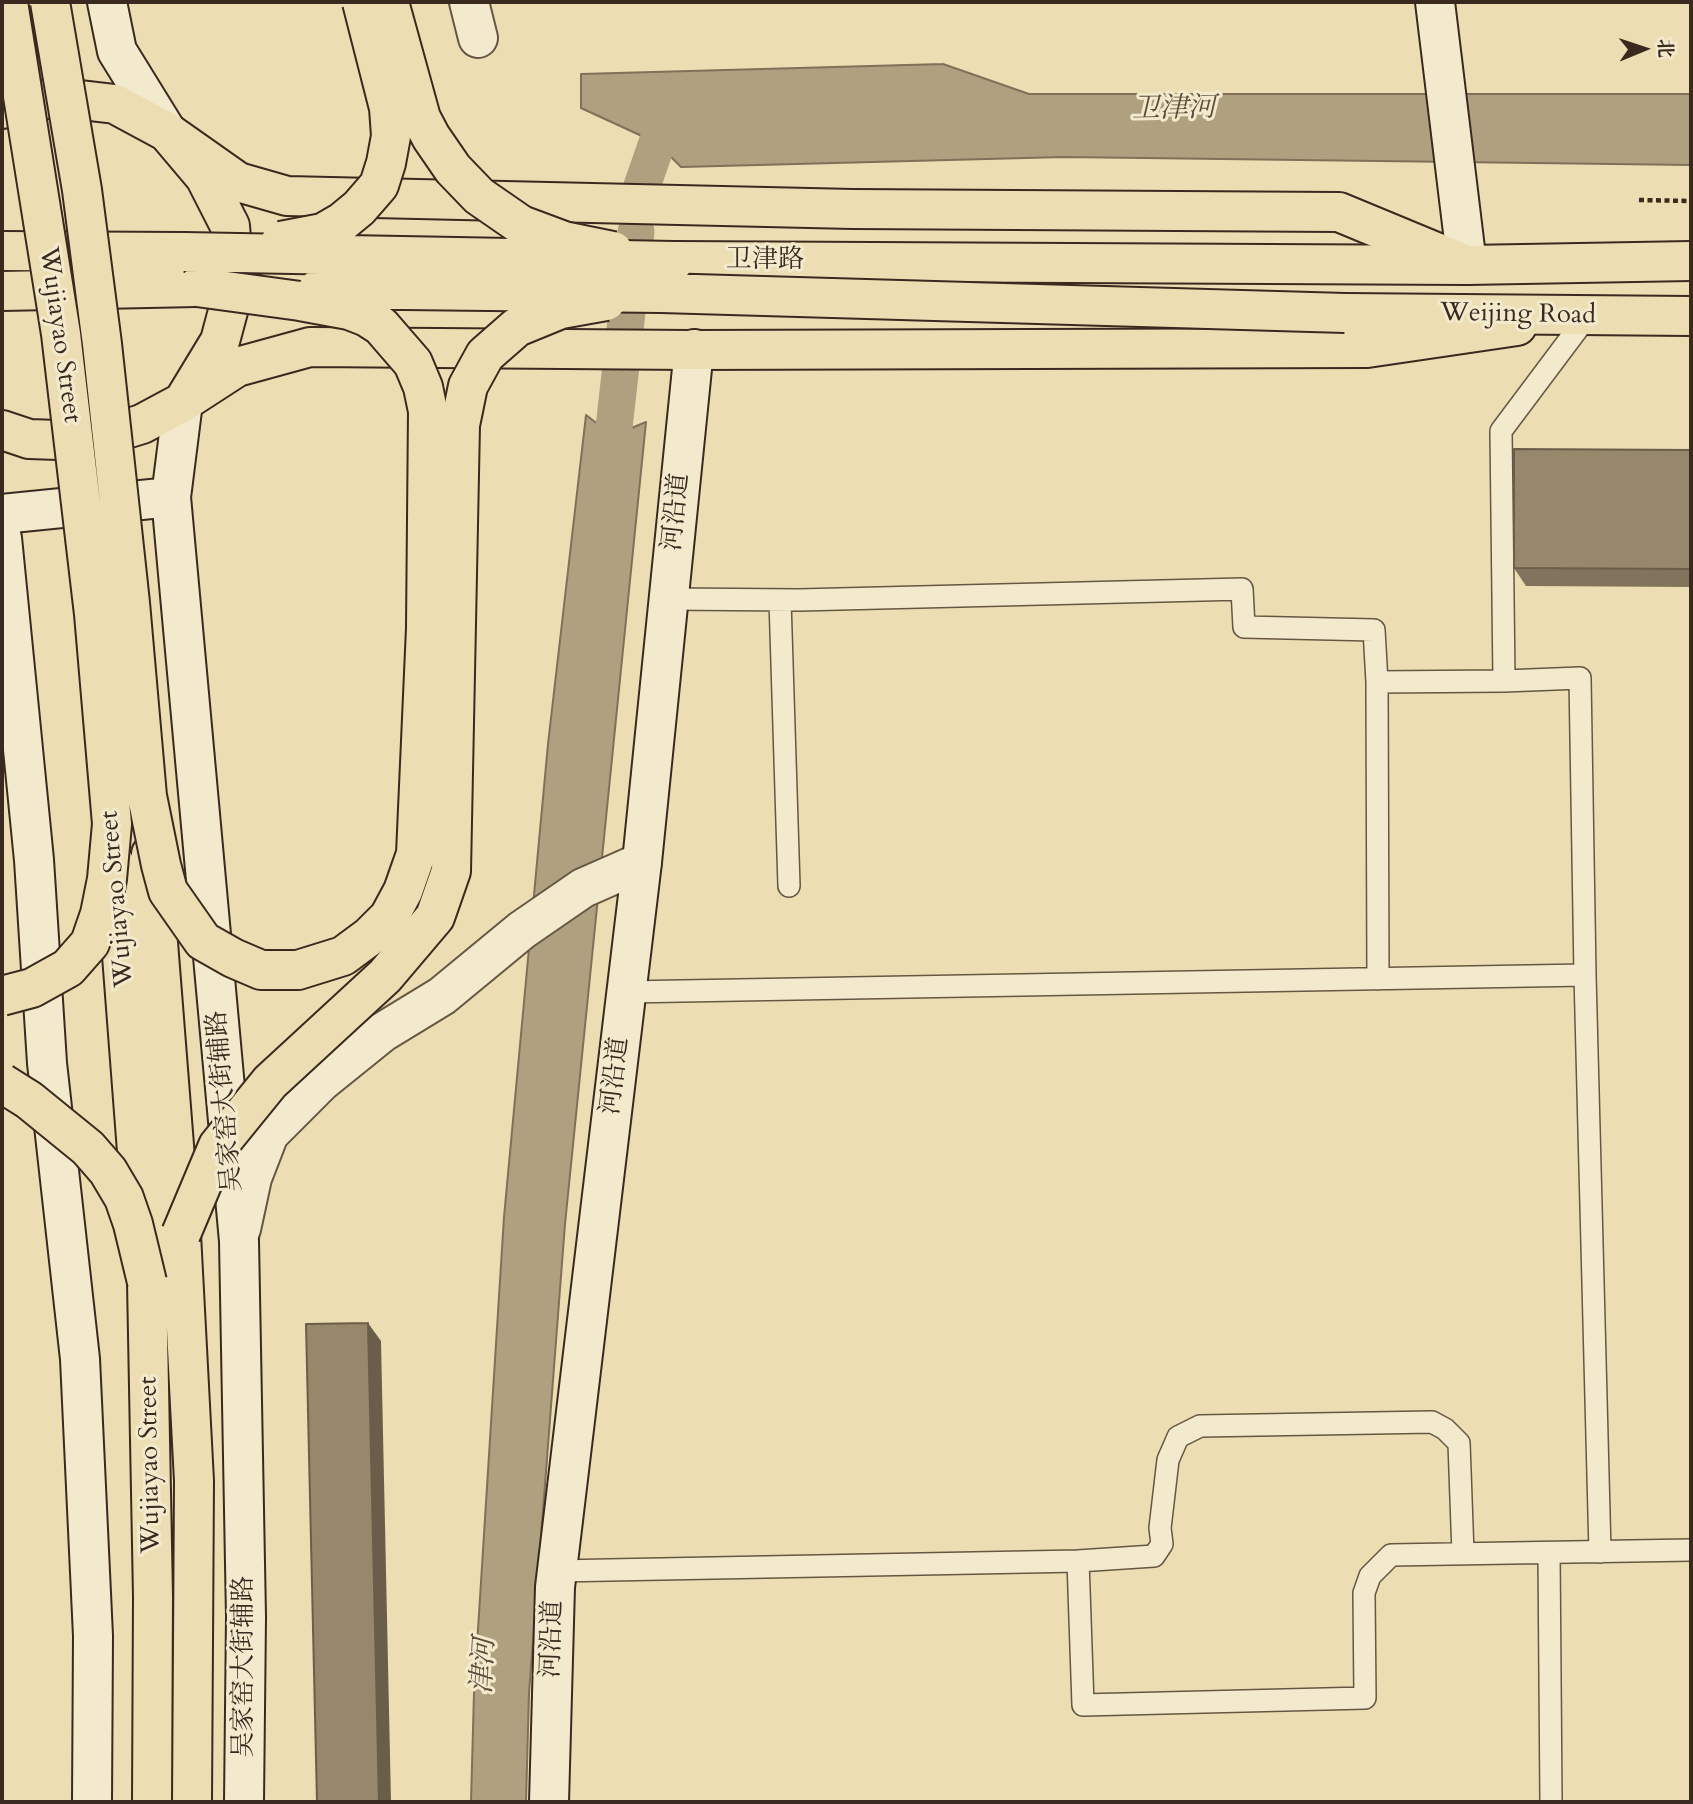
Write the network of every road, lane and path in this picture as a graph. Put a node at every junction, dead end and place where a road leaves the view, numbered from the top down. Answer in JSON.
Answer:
{"nodes":[{"id":1,"x":8,"y":2,"type":"edge"},
{"id":2,"x":50,"y":2,"type":"edge"},
{"id":3,"x":107,"y":2,"type":"edge"},
{"id":4,"x":362,"y":2,"type":"edge"},
{"id":5,"x":389,"y":2,"type":"edge"},
{"id":6,"x":1435,"y":2,"type":"edge"},
{"id":7,"x":2,"y":109,"type":"edge"},
{"id":8,"x":167,"y":132,"type":"junction"},
{"id":9,"x":1639,"y":200,"type":"dead end"},
{"id":10,"x":1691,"y":201,"type":"edge"},
{"id":11,"x":2,"y":251,"type":"edge"},
{"id":12,"x":184,"y":252,"type":"junction"},
{"id":13,"x":1691,"y":261,"type":"edge"},
{"id":14,"x":1346,"y":262,"type":"joint"},
{"id":15,"x":1467,"y":265,"type":"junction"},
{"id":16,"x":667,"y":277,"type":"junction"},
{"id":17,"x":197,"y":287,"type":"junction"},
{"id":18,"x":2,"y":291,"type":"edge"},
{"id":19,"x":1345,"y":313,"type":"joint"},
{"id":20,"x":1588,"y":315,"type":"junction"},
{"id":21,"x":1691,"y":316,"type":"edge"},
{"id":22,"x":693,"y":349,"type":"junction"},
{"id":23,"x":183,"y":402,"type":"junction"},
{"id":24,"x":2,"y":430,"type":"edge"},
{"id":25,"x":171,"y":497,"type":"junction"},
{"id":26,"x":2,"y":514,"type":"edge"},
{"id":27,"x":2,"y":538,"type":"edge"},
{"id":28,"x":668,"y":600,"type":"junction"},
{"id":29,"x":780,"y":600,"type":"junction"},
{"id":30,"x":1504,"y":681,"type":"junction"},
{"id":31,"x":1377,"y":682,"type":"junction"},
{"id":32,"x":146,"y":796,"type":"junction"},
{"id":33,"x":112,"y":824,"type":"junction"},
{"id":34,"x":642,"y":862,"type":"junction"},
{"id":35,"x":789,"y":886,"type":"dead end"},
{"id":36,"x":1585,"y":975,"type":"junction"},
{"id":37,"x":1378,"y":979,"type":"junction"},
{"id":38,"x":626,"y":992,"type":"junction"},
{"id":39,"x":2,"y":996,"type":"edge"},
{"id":40,"x":2,"y":1083,"type":"edge"},
{"id":41,"x":181,"y":1234,"type":"junction"},
{"id":42,"x":239,"y":1241,"type":"junction"},
{"id":43,"x":147,"y":1282,"type":"junction"},
{"id":44,"x":1691,"y":1550,"type":"edge"},
{"id":45,"x":1600,"y":1552,"type":"junction"},
{"id":46,"x":1549,"y":1553,"type":"junction"},
{"id":47,"x":1463,"y":1554,"type":"junction"},
{"id":48,"x":1078,"y":1561,"type":"junction"},
{"id":49,"x":557,"y":1571,"type":"junction"},
{"id":50,"x":92,"y":1802,"type":"edge"},
{"id":51,"x":152,"y":1802,"type":"edge"},
{"id":52,"x":192,"y":1802,"type":"edge"},
{"id":53,"x":244,"y":1802,"type":"edge"},
{"id":54,"x":549,"y":1802,"type":"edge"},
{"id":55,"x":1550,"y":1802,"type":"edge"}],
"edges":[{"from":1,"to":33,"type":"main road","name":"Wujiayao Street","bridge":true},
{"from":2,"to":32,"type":"main road","name":"Wujiayao Street","bridge":true},
{"from":3,"to":8,"type":"street"},
{"from":4,"to":12,"type":"main road","bridge":true},
{"from":5,"to":16,"type":"main road","bridge":true},
{"from":6,"to":15,"type":"street"},
{"from":7,"to":8,"type":"main road"},
{"from":8,"to":15,"type":"main road"},
{"from":8,"to":23,"type":"main road"},
{"from":9,"to":10,"type":"path"},
{"from":11,"to":12,"type":"main road","bridge":true},
{"from":12,"to":16,"type":"main road","name":"卫津路","bridge":true},
{"from":13,"to":15,"type":"main road","name":"Weijing Road"},
{"from":14,"to":15,"type":"main road","name":"Weijing Road"},
{"from":14,"to":16,"type":"main road","name":"卫津路"},
{"from":16,"to":17,"type":"main road","name":"卫津路","bridge":true},
{"from":16,"to":19,"type":"main road","name":"卫津路","bridge":true},
{"from":16,"to":41,"type":"main road","bridge":true},
{"from":17,"to":18,"type":"main road","bridge":true},
{"from":17,"to":32,"type":"main road","bridge":true},
{"from":19,"to":20,"type":"main road","name":"Weijing Road"},
{"from":20,"to":21,"type":"main road","name":"Weijing Road"},
{"from":20,"to":22,"type":"main road"},
{"from":20,"to":30,"type":"lane"},
{"from":22,"to":23,"type":"main road"},
{"from":22,"to":28,"type":"street","name":"河沿道"},
{"from":23,"to":24,"type":"main road"},
{"from":23,"to":25,"type":"street","name":"吴家窑大街辅路"},
{"from":25,"to":26,"type":"street"},
{"from":25,"to":42,"type":"street","name":"吴家窑大街辅路"},
{"from":27,"to":50,"type":"street"},
{"from":28,"to":29,"type":"lane"},
{"from":28,"to":34,"type":"street","name":"河沿道"},
{"from":29,"to":31,"type":"lane"},
{"from":29,"to":35,"type":"lane"},
{"from":30,"to":31,"type":"lane"},
{"from":30,"to":36,"type":"lane"},
{"from":31,"to":37,"type":"lane"},
{"from":32,"to":41,"type":"main road","name":"Wujiayao Street","bridge":true},
{"from":33,"to":39,"type":"main road","bridge":true},
{"from":33,"to":43,"type":"main road","name":"Wujiayao Street","bridge":true},
{"from":34,"to":38,"type":"street","name":"河沿道"},
{"from":34,"to":42,"type":"street"},
{"from":36,"to":37,"type":"lane"},
{"from":36,"to":45,"type":"lane"},
{"from":37,"to":38,"type":"lane"},
{"from":38,"to":49,"type":"street","name":"河沿道"},
{"from":40,"to":43,"type":"main road","bridge":true},
{"from":41,"to":52,"type":"main road","name":"Wujiayao Street"},
{"from":42,"to":53,"type":"street","name":"吴家窑大街辅路"},
{"from":43,"to":51,"type":"main road","name":"Wujiayao Street"},
{"from":44,"to":45,"type":"lane"},
{"from":45,"to":46,"type":"lane"},
{"from":46,"to":47,"type":"lane"},
{"from":46,"to":55,"type":"lane"},
{"from":47,"to":48,"type":"lane"},
{"from":47,"to":48,"type":"lane"},
{"from":48,"to":49,"type":"lane"},
{"from":49,"to":54,"type":"street","name":"河沿道"}]}
